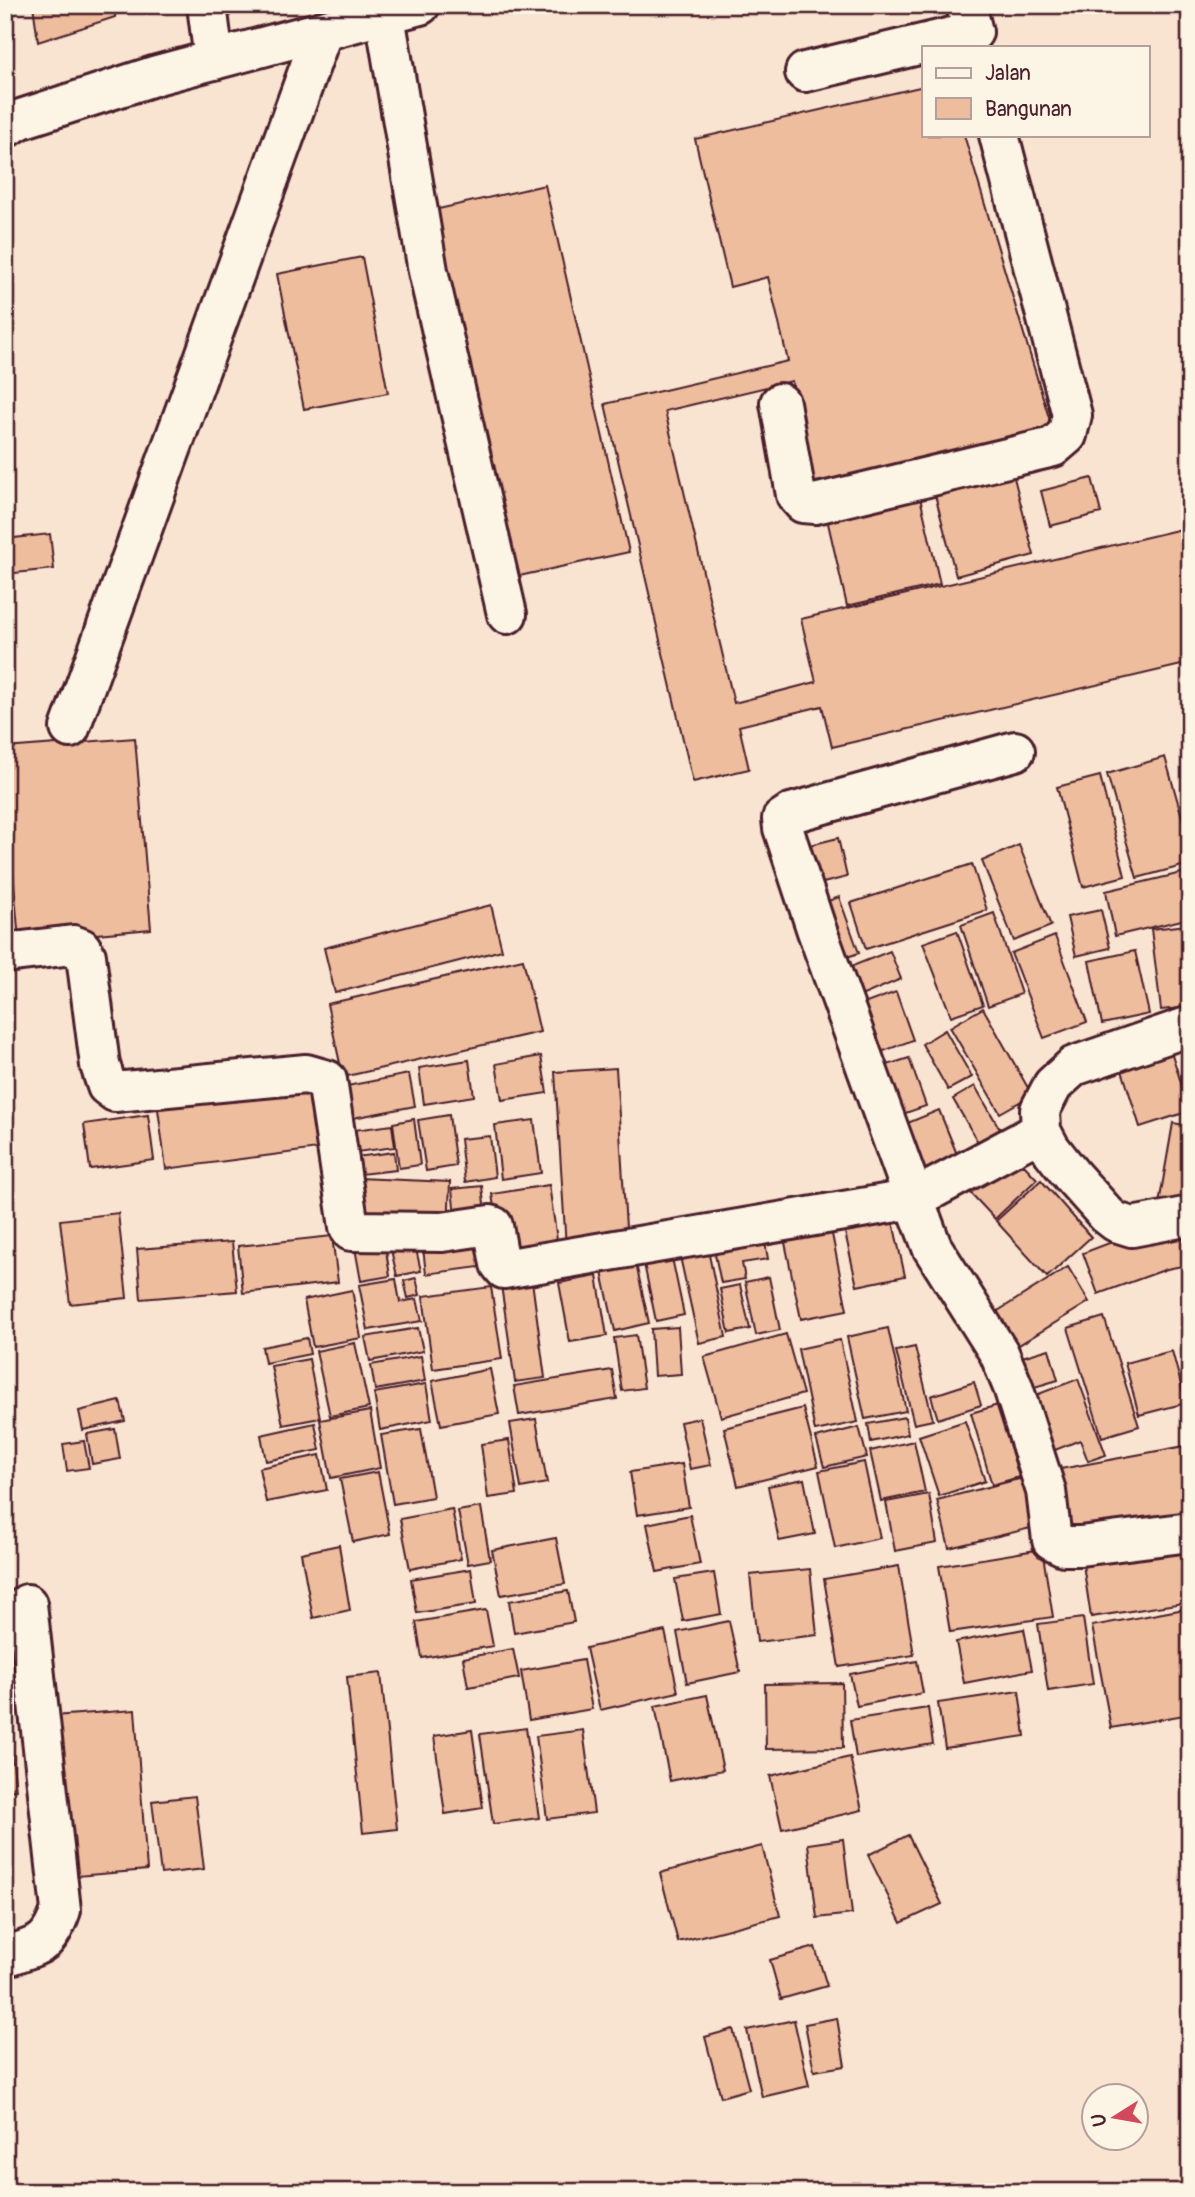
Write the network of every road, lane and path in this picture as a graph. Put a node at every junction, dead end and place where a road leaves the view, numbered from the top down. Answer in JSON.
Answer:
{"nodes":[{"id":1,"x":206,"y":5,"type":"edge"},
{"id":2,"x":402,"y":10,"type":"edge"},
{"id":3,"x":972,"y":28,"type":"edge"},
{"id":4,"x":322,"y":33,"type":"junction"},
{"id":5,"x":214,"y":60,"type":"junction"},
{"id":6,"x":805,"y":72,"type":"dead end"},
{"id":7,"x":5,"y":128,"type":"edge"},
{"id":8,"x":999,"y":136,"type":"edge"},
{"id":9,"x":780,"y":403,"type":"dead end"},
{"id":10,"x":507,"y":614,"type":"dead end"},
{"id":11,"x":70,"y":728,"type":"dead end"},
{"id":12,"x":1015,"y":751,"type":"dead end"},
{"id":13,"x":5,"y":953,"type":"edge"},
{"id":14,"x":1190,"y":1026,"type":"edge"},
{"id":15,"x":1041,"y":1131,"type":"junction"},
{"id":16,"x":914,"y":1199,"type":"junction"},
{"id":17,"x":1190,"y":1216,"type":"edge"},
{"id":18,"x":1190,"y":1532,"type":"edge"},
{"id":19,"x":27,"y":1604,"type":"dead end"},
{"id":20,"x":5,"y":1956,"type":"edge"}],
"edges":[{"from":1,"to":5,"type":"street"},
{"from":2,"to":4,"type":"street"},
{"from":2,"to":10,"type":"street"},
{"from":3,"to":6,"type":"street"},
{"from":4,"to":5,"type":"street"},
{"from":4,"to":11,"type":"street"},
{"from":5,"to":7,"type":"street"},
{"from":8,"to":9,"type":"street"},
{"from":12,"to":16,"type":"street"},
{"from":13,"to":16,"type":"street"},
{"from":14,"to":15,"type":"street"},
{"from":15,"to":16,"type":"street"},
{"from":15,"to":17,"type":"street"},
{"from":16,"to":18,"type":"street"},
{"from":19,"to":20,"type":"street"}]}
